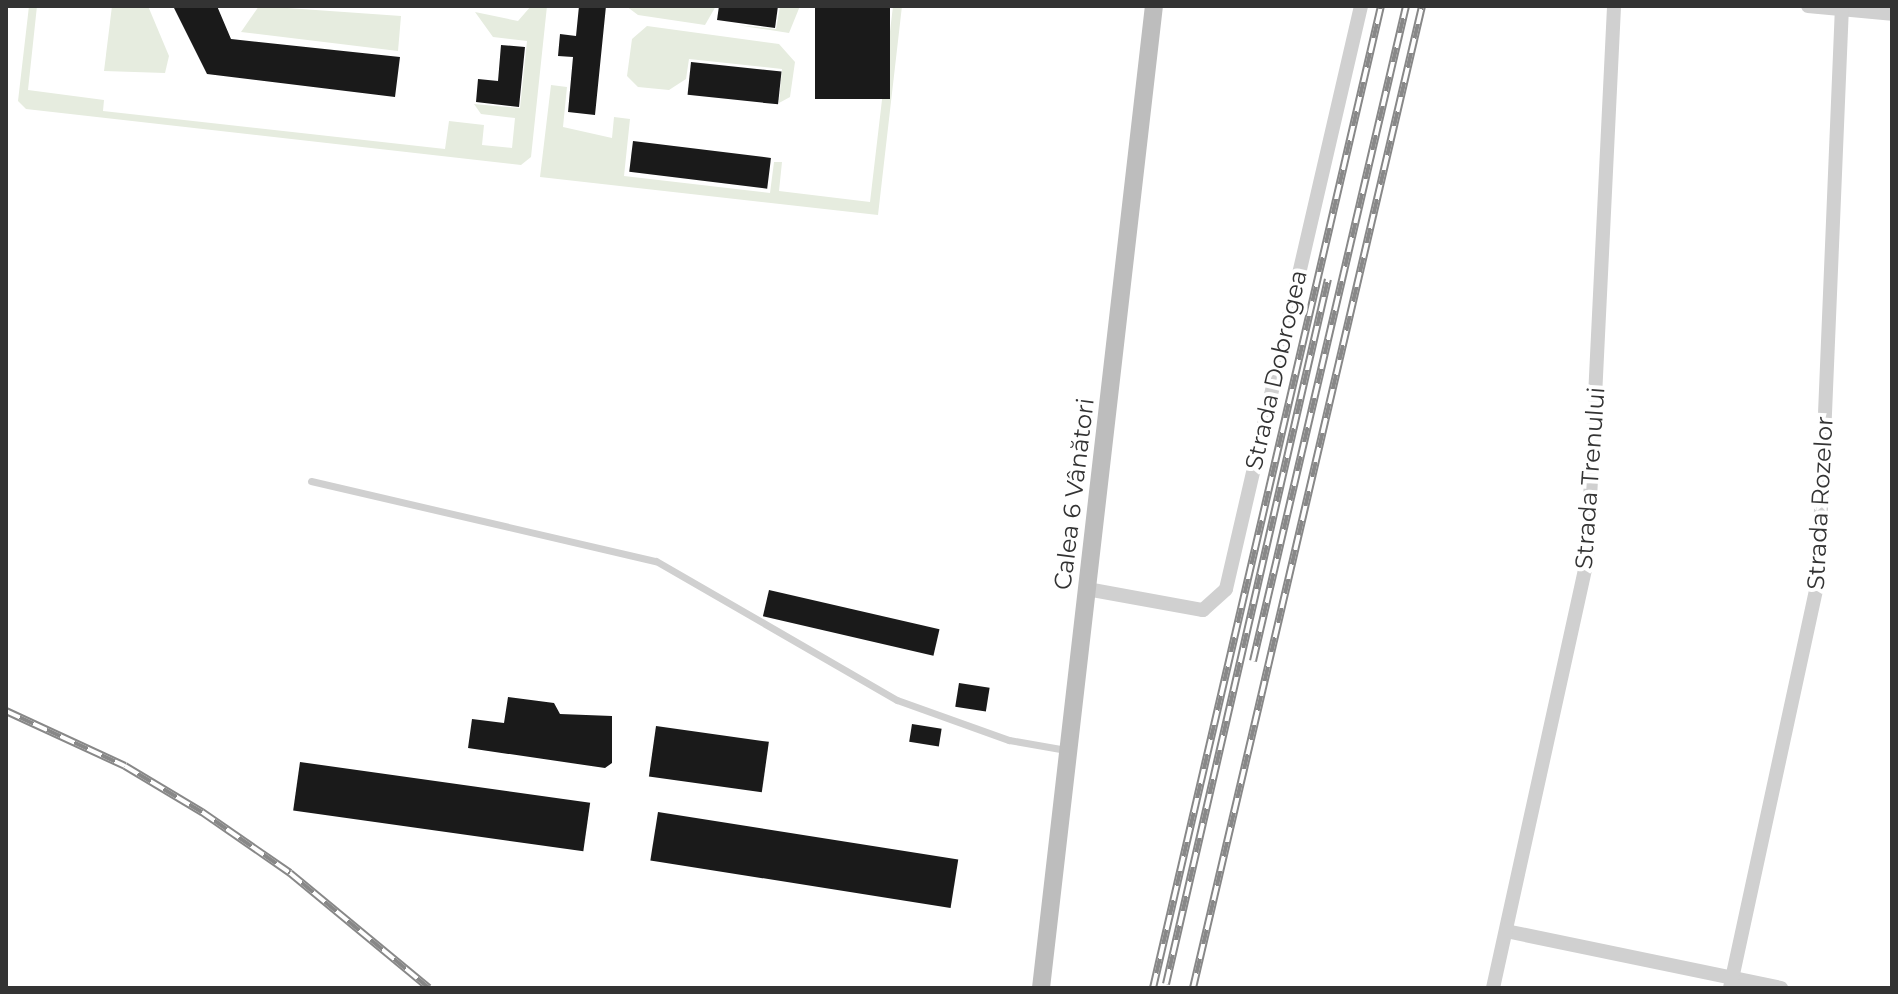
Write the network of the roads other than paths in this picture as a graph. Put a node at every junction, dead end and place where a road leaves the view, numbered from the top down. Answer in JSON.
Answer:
{"nodes":[{"id":1,"x":1154,"y":6,"type":"edge"},
{"id":2,"x":1361,"y":6,"type":"edge"},
{"id":3,"x":1614,"y":6,"type":"edge"},
{"id":4,"x":1808,"y":6,"type":"edge"},
{"id":5,"x":1842,"y":8,"type":"edge"},
{"id":6,"x":1892,"y":14,"type":"edge"},
{"id":7,"x":311,"y":481,"type":"dead end"},
{"id":8,"x":1087,"y":589,"type":"junction"},
{"id":9,"x":1068,"y":750,"type":"junction"},
{"id":10,"x":1506,"y":931,"type":"junction"},
{"id":11,"x":1731,"y":983,"type":"edge"},
{"id":12,"x":1041,"y":988,"type":"edge"},
{"id":13,"x":1493,"y":988,"type":"edge"},
{"id":14,"x":1781,"y":988,"type":"edge"}],
"edges":[{"from":1,"to":8,"type":"main road","name":"Calea 6 Vânători"},
{"from":2,"to":8,"type":"street","name":"Strada Dobrogea"},
{"from":3,"to":10,"type":"street","name":"Strada Trenului"},
{"from":4,"to":5,"type":"street"},
{"from":5,"to":6,"type":"street"},
{"from":5,"to":11,"type":"street","name":"Strada Rozelor"},
{"from":7,"to":9,"type":"lane"},
{"from":8,"to":9,"type":"main road","name":"Calea 6 Vânători"},
{"from":9,"to":12,"type":"main road","name":"Calea 6 Vânători"},
{"from":10,"to":11,"type":"street"},
{"from":10,"to":13,"type":"street","name":"Strada Trenului"},
{"from":11,"to":14,"type":"street"}]}
